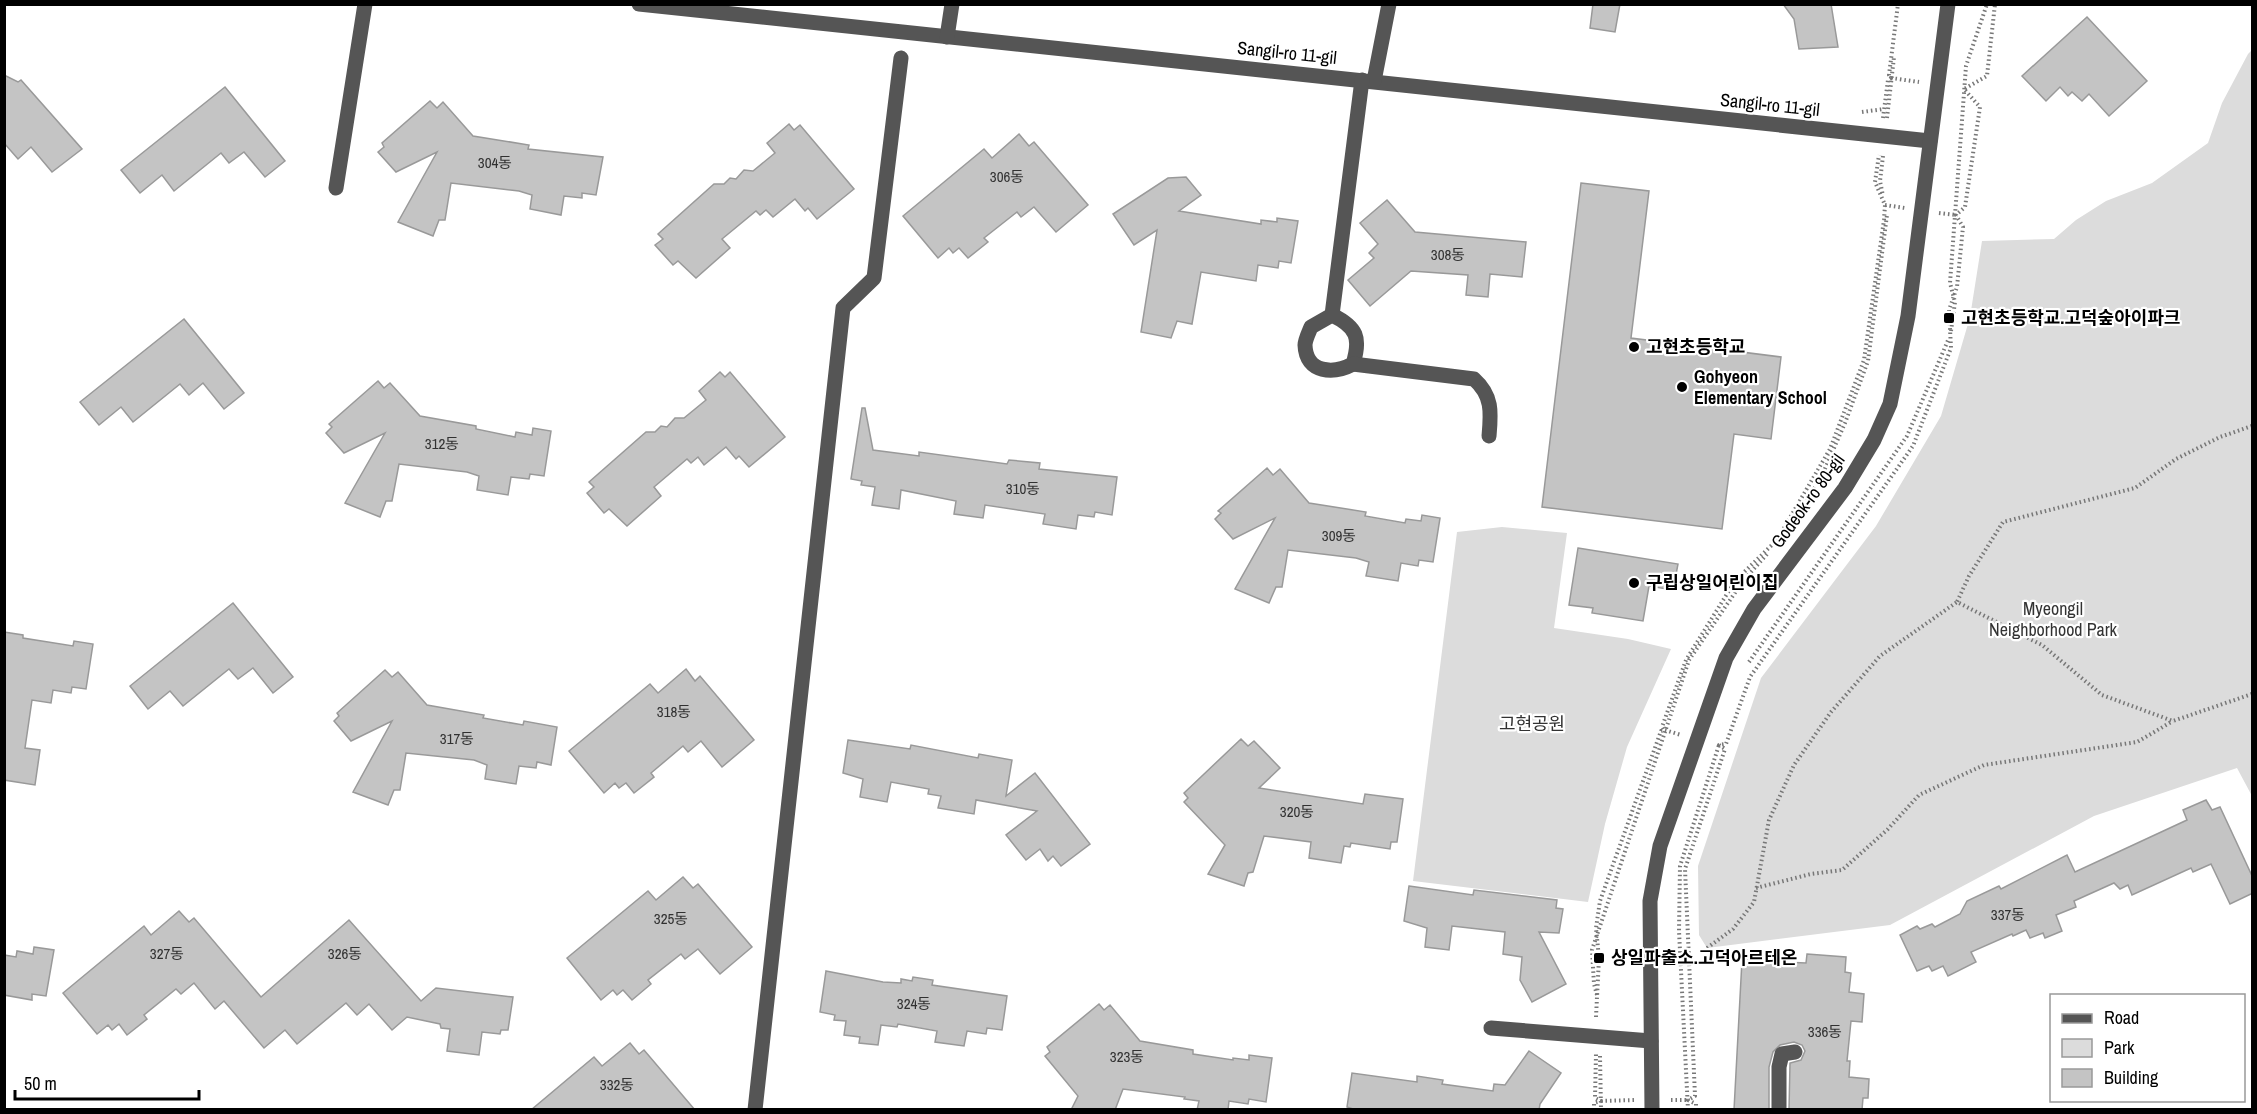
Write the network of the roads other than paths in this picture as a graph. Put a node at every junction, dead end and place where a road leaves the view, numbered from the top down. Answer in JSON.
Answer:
{"nodes":[{"id":1,"x":365,"y":4,"type":"edge"},
{"id":2,"x":639,"y":4,"type":"edge"},
{"id":3,"x":952,"y":4,"type":"edge"},
{"id":4,"x":1389,"y":4,"type":"edge"},
{"id":5,"x":1948,"y":4,"type":"edge"},
{"id":6,"x":947,"y":37,"type":"junction"},
{"id":7,"x":901,"y":58,"type":"dead end"},
{"id":8,"x":1368,"y":81,"type":"junction"},
{"id":9,"x":1930,"y":141,"type":"junction"},
{"id":10,"x":336,"y":189,"type":"dead end"},
{"id":11,"x":1332,"y":315,"type":"junction"},
{"id":12,"x":1353,"y":364,"type":"junction"},
{"id":13,"x":1489,"y":436,"type":"dead end"},
{"id":14,"x":1491,"y":1028,"type":"dead end"},
{"id":15,"x":1651,"y":1041,"type":"junction"},
{"id":16,"x":1795,"y":1052,"type":"dead end"},
{"id":17,"x":755,"y":1110,"type":"edge"},
{"id":18,"x":1652,"y":1110,"type":"edge"},
{"id":19,"x":1779,"y":1110,"type":"edge"}],
"edges":[{"from":1,"to":10,"type":"street"},
{"from":2,"to":6,"type":"street","name":"Sangil-ro 11-gil"},
{"from":3,"to":6,"type":"street"},
{"from":4,"to":8,"type":"street"},
{"from":5,"to":9,"type":"street","name":"Godeok-ro 80-gil"},
{"from":6,"to":8,"type":"street","name":"Sangil-ro 11-gil"},
{"from":7,"to":17,"type":"street"},
{"from":8,"to":9,"type":"street","name":"Sangil-ro 11-gil"},
{"from":8,"to":11,"type":"street"},
{"from":9,"to":15,"type":"street","name":"Godeok-ro 80-gil"},
{"from":11,"to":12,"type":"street"},
{"from":11,"to":12,"type":"street"},
{"from":12,"to":13,"type":"street"},
{"from":14,"to":15,"type":"street"},
{"from":15,"to":18,"type":"street","name":"Godeok-ro 80-gil"},
{"from":16,"to":19,"type":"street"}]}
